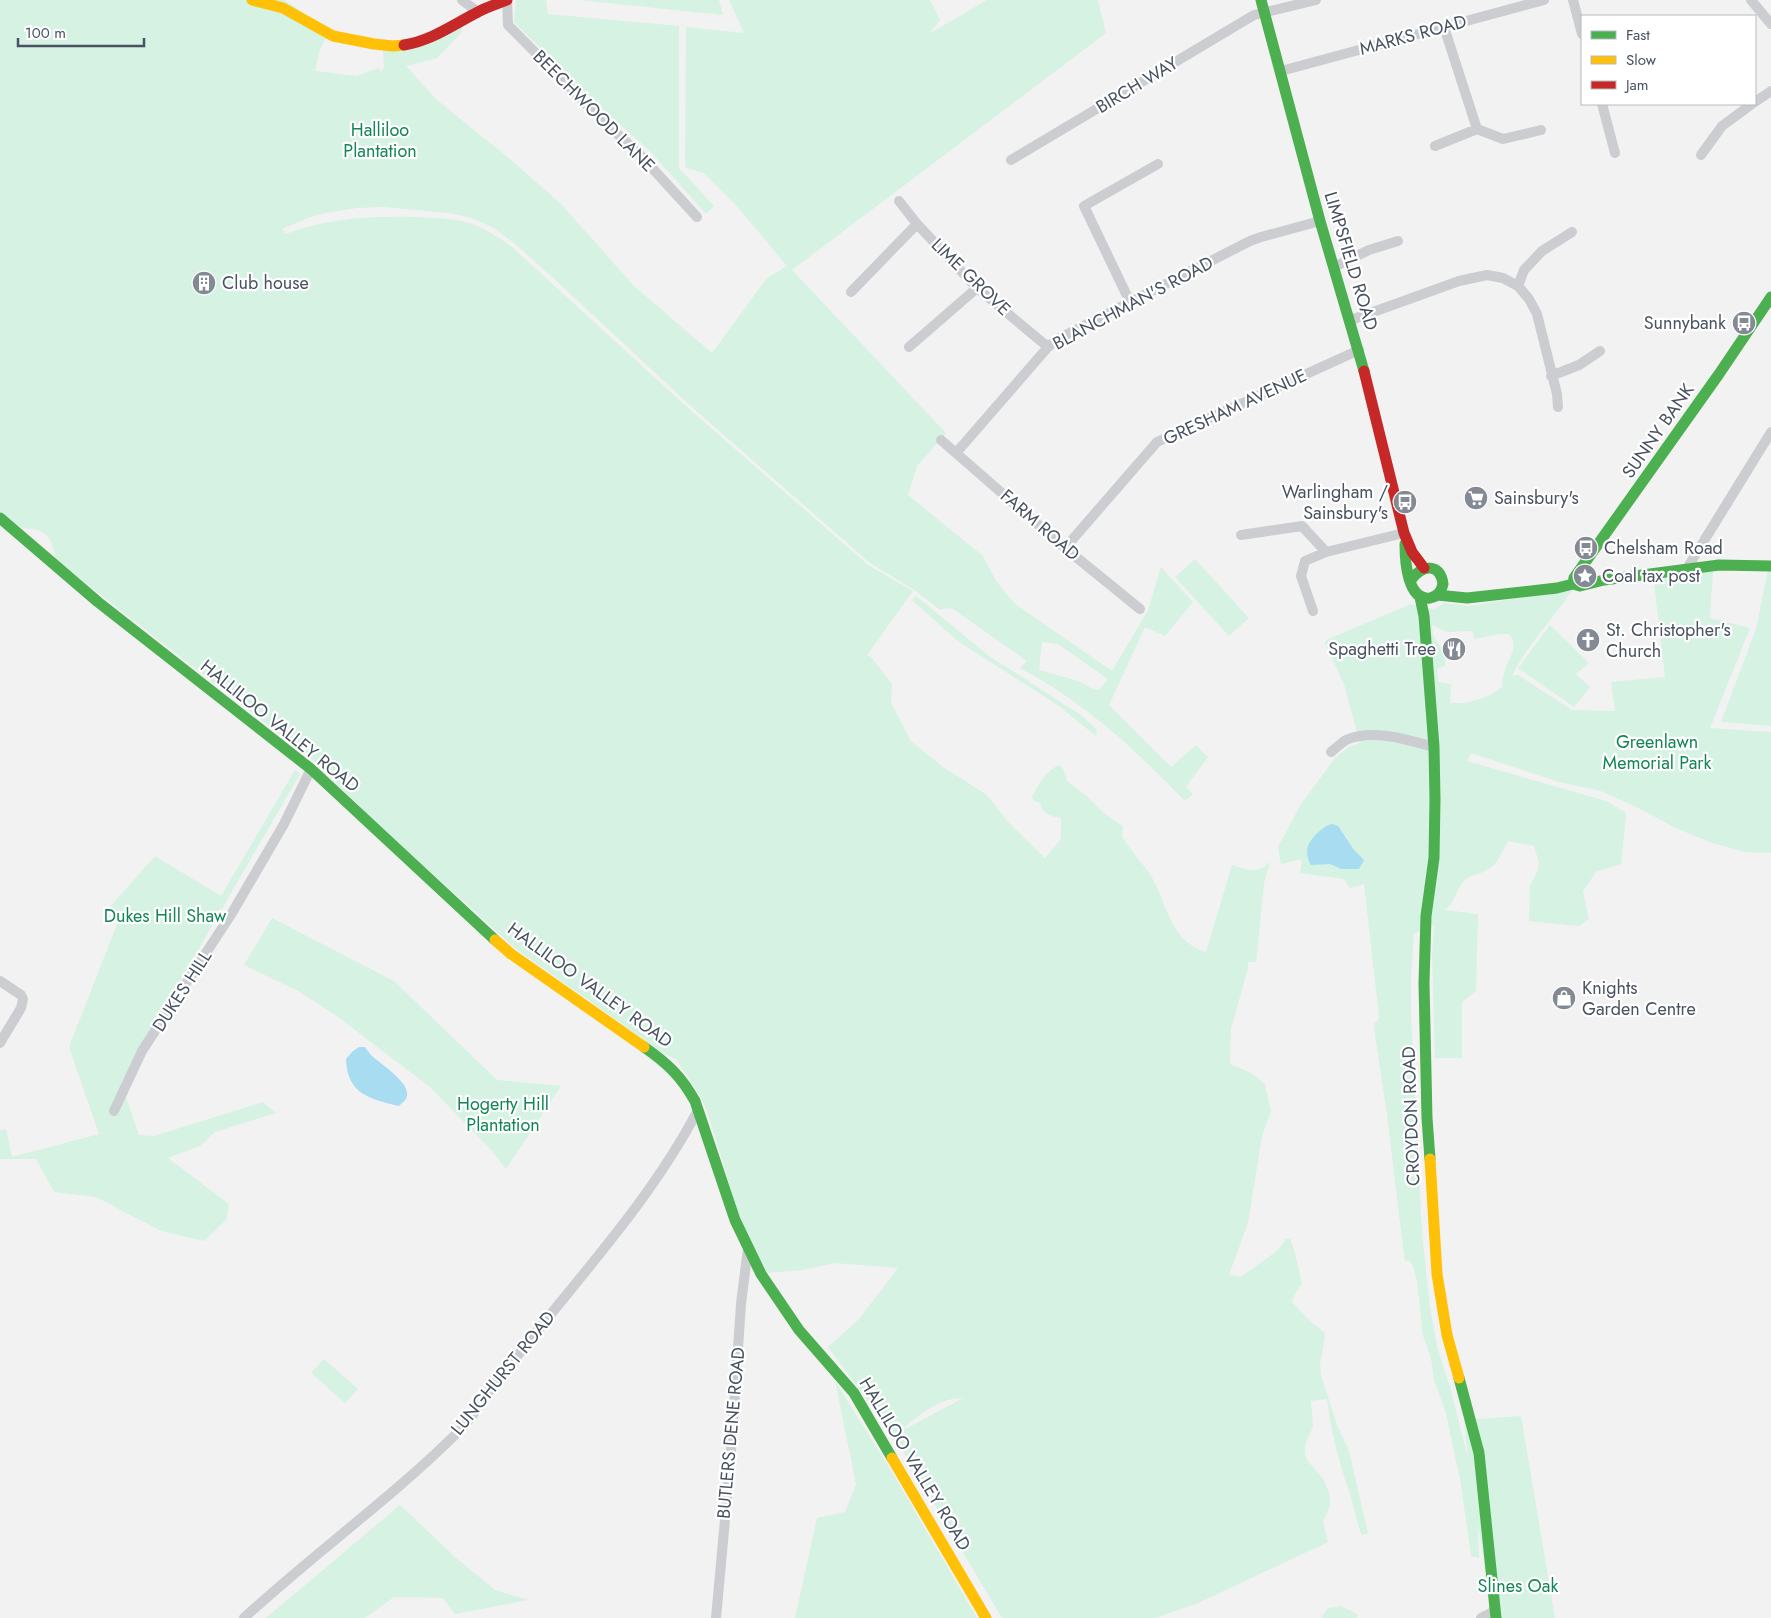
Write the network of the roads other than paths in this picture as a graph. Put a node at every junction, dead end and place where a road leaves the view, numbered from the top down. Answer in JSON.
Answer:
{"nodes":[{"id":1,"x":252,"y":0,"type":"edge"},
{"id":2,"x":462,"y":0,"type":"edge"},
{"id":3,"x":507,"y":0,"type":"edge"},
{"id":4,"x":1261,"y":0,"type":"edge"},
{"id":5,"x":1316,"y":0,"type":"edge"},
{"id":6,"x":1544,"y":0,"type":"edge"},
{"id":7,"x":1573,"y":0,"type":"edge"},
{"id":8,"x":1751,"y":0,"type":"edge"},
{"id":9,"x":478,"y":12,"type":"junction"},
{"id":10,"x":1264,"y":14,"type":"junction"},
{"id":11,"x":1771,"y":24,"type":"edge"},
{"id":12,"x":1444,"y":27,"type":"junction"},
{"id":13,"x":1581,"y":30,"type":"edge"},
{"id":14,"x":1281,"y":71,"type":"junction"},
{"id":15,"x":1771,"y":91,"type":"edge"},
{"id":16,"x":1756,"y":101,"type":"edge"},
{"id":17,"x":1602,"y":105,"type":"edge"},
{"id":18,"x":1750,"y":105,"type":"edge"},
{"id":19,"x":1477,"y":129,"type":"junction"},
{"id":20,"x":1541,"y":130,"type":"dead end"},
{"id":21,"x":1435,"y":146,"type":"dead end"},
{"id":22,"x":1615,"y":153,"type":"dead end"},
{"id":23,"x":1701,"y":155,"type":"dead end"},
{"id":24,"x":1011,"y":160,"type":"dead end"},
{"id":25,"x":1158,"y":164,"type":"dead end"},
{"id":26,"x":899,"y":201,"type":"dead end"},
{"id":27,"x":697,"y":217,"type":"dead end"},
{"id":28,"x":1320,"y":221,"type":"junction"},
{"id":29,"x":918,"y":224,"type":"junction"},
{"id":30,"x":1572,"y":232,"type":"dead end"},
{"id":31,"x":1398,"y":241,"type":"dead end"},
{"id":32,"x":1334,"y":267,"type":"junction"},
{"id":33,"x":1518,"y":286,"type":"junction"},
{"id":34,"x":977,"y":288,"type":"junction"},
{"id":35,"x":851,"y":292,"type":"dead end"},
{"id":36,"x":1771,"y":297,"type":"edge"},
{"id":37,"x":1130,"y":302,"type":"junction"},
{"id":38,"x":1351,"y":320,"type":"junction"},
{"id":39,"x":909,"y":347,"type":"dead end"},
{"id":40,"x":1048,"y":347,"type":"junction"},
{"id":41,"x":1359,"y":350,"type":"junction"},
{"id":42,"x":1600,"y":351,"type":"dead end"},
{"id":43,"x":1552,"y":376,"type":"junction"},
{"id":44,"x":1558,"y":406,"type":"dead end"},
{"id":45,"x":1771,"y":432,"type":"edge"},
{"id":46,"x":941,"y":440,"type":"dead end"},
{"id":47,"x":956,"y":453,"type":"junction"},
{"id":48,"x":0,"y":518,"type":"edge"},
{"id":49,"x":1404,"y":533,"type":"junction"},
{"id":50,"x":1240,"y":535,"type":"dead end"},
{"id":51,"x":1065,"y":548,"type":"junction"},
{"id":52,"x":1326,"y":552,"type":"junction"},
{"id":53,"x":1771,"y":566,"type":"edge"},
{"id":54,"x":1424,"y":568,"type":"junction"},
{"id":55,"x":1686,"y":570,"type":"junction"},
{"id":56,"x":1411,"y":580,"type":"junction"},
{"id":57,"x":1572,"y":584,"type":"junction"},
{"id":58,"x":1443,"y":585,"type":"junction"},
{"id":59,"x":1455,"y":596,"type":"junction"},
{"id":60,"x":1430,"y":597,"type":"junction"},
{"id":61,"x":1140,"y":609,"type":"dead end"},
{"id":62,"x":1313,"y":610,"type":"dead end"},
{"id":63,"x":1434,"y":746,"type":"junction"},
{"id":64,"x":1331,"y":752,"type":"dead end"},
{"id":65,"x":311,"y":769,"type":"junction"},
{"id":66,"x":0,"y":981,"type":"edge"},
{"id":67,"x":0,"y":1043,"type":"edge"},
{"id":68,"x":698,"y":1110,"type":"junction"},
{"id":69,"x":114,"y":1111,"type":"dead end"},
{"id":70,"x":748,"y":1248,"type":"junction"},
{"id":71,"x":1496,"y":1614,"type":"edge"},
{"id":72,"x":244,"y":1618,"type":"edge"},
{"id":73,"x":716,"y":1618,"type":"edge"},
{"id":74,"x":986,"y":1618,"type":"edge"},
{"id":75,"x":1481,"y":1618,"type":"edge"}],
"edges":[{"from":1,"to":9,"type":"street"},
{"from":2,"to":9,"type":"street"},
{"from":3,"to":9,"type":"street"},
{"from":3,"to":27,"type":"street","name":"BEECHWOOD LANE"},
{"from":4,"to":10,"type":"street","name":"LIMPSFIELD ROAD"},
{"from":5,"to":10,"type":"street","name":"BIRCH WAY"},
{"from":6,"to":12,"type":"street","name":"MARKS ROAD"},
{"from":7,"to":13,"type":"street"},
{"from":8,"to":11,"type":"street"},
{"from":10,"to":14,"type":"street","name":"LIMPSFIELD ROAD"},
{"from":10,"to":24,"type":"street","name":"BIRCH WAY"},
{"from":12,"to":14,"type":"street","name":"MARKS ROAD"},
{"from":12,"to":19,"type":"street"},
{"from":14,"to":28,"type":"street","name":"LIMPSFIELD ROAD"},
{"from":15,"to":16,"type":"street"},
{"from":17,"to":22,"type":"street"},
{"from":18,"to":23,"type":"street"},
{"from":19,"to":20,"type":"street"},
{"from":19,"to":21,"type":"street"},
{"from":25,"to":37,"type":"street"},
{"from":26,"to":29,"type":"street","name":"LIME GROVE"},
{"from":28,"to":32,"type":"street","name":"LIMPSFIELD ROAD"},
{"from":28,"to":37,"type":"street","name":"BLANCHMAN'S ROAD"},
{"from":29,"to":34,"type":"street","name":"LIME GROVE"},
{"from":29,"to":35,"type":"street"},
{"from":30,"to":33,"type":"street"},
{"from":31,"to":32,"type":"street"},
{"from":32,"to":38,"type":"street","name":"LIMPSFIELD ROAD"},
{"from":33,"to":38,"type":"street"},
{"from":33,"to":43,"type":"street"},
{"from":34,"to":39,"type":"street"},
{"from":34,"to":40,"type":"street","name":"LIME GROVE"},
{"from":36,"to":57,"type":"street","name":"SUNNY BANK"},
{"from":37,"to":40,"type":"street","name":"BLANCHMAN'S ROAD"},
{"from":38,"to":41,"type":"street","name":"LIMPSFIELD ROAD"},
{"from":40,"to":47,"type":"street","name":"BLANCHMAN'S ROAD"},
{"from":41,"to":49,"type":"street","name":"LIMPSFIELD ROAD"},
{"from":41,"to":51,"type":"street","name":"GRESHAM AVENUE"},
{"from":42,"to":43,"type":"street"},
{"from":43,"to":44,"type":"street"},
{"from":45,"to":55,"type":"street"},
{"from":46,"to":47,"type":"street","name":"FARM ROAD"},
{"from":47,"to":51,"type":"street","name":"FARM ROAD"},
{"from":48,"to":65,"type":"street","name":"HALLILOO VALLEY ROAD"},
{"from":49,"to":52,"type":"street"},
{"from":49,"to":54,"type":"street","name":"LIMPSFIELD ROAD"},
{"from":49,"to":56,"type":"street","name":"LIMPSFIELD ROAD"},
{"from":50,"to":52,"type":"street"},
{"from":51,"to":61,"type":"street","name":"FARM ROAD"},
{"from":52,"to":62,"type":"street"},
{"from":53,"to":55,"type":"street"},
{"from":54,"to":56,"type":"street"},
{"from":54,"to":58,"type":"street"},
{"from":55,"to":57,"type":"street"},
{"from":56,"to":60,"type":"street"},
{"from":57,"to":59,"type":"street"},
{"from":58,"to":59,"type":"street"},
{"from":58,"to":60,"type":"street"},
{"from":59,"to":60,"type":"street"},
{"from":60,"to":63,"type":"street","name":"CROYDON ROAD"},
{"from":63,"to":64,"type":"street"},
{"from":63,"to":71,"type":"street","name":"CROYDON ROAD"},
{"from":65,"to":68,"type":"street","name":"HALLILOO VALLEY ROAD"},
{"from":65,"to":69,"type":"street","name":"DUKES HILL"},
{"from":66,"to":67,"type":"street"},
{"from":68,"to":70,"type":"street","name":"HALLILOO VALLEY ROAD"},
{"from":68,"to":72,"type":"street","name":"LUNGHURST ROAD"},
{"from":70,"to":73,"type":"street","name":"BUTLERS DENE ROAD"},
{"from":70,"to":74,"type":"street","name":"HALLILOO VALLEY ROAD"},
{"from":71,"to":75,"type":"street"}]}
